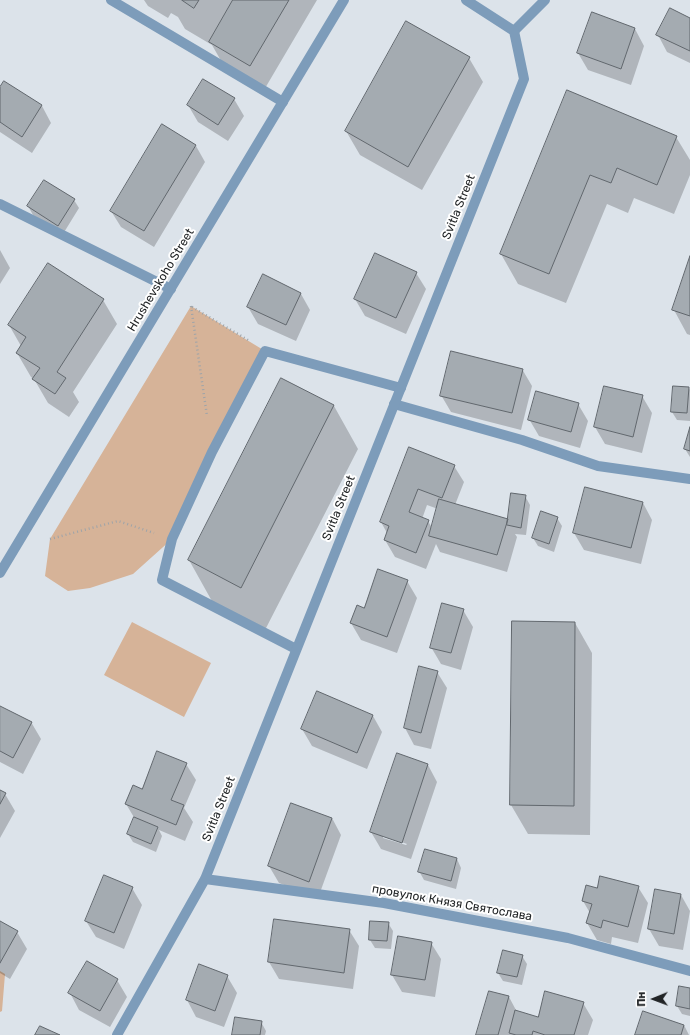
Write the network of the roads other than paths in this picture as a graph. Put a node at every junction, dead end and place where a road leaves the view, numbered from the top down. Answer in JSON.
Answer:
{"nodes":[{"id":1,"x":111,"y":0,"type":"edge"},
{"id":2,"x":344,"y":0,"type":"edge"},
{"id":3,"x":466,"y":0,"type":"edge"},
{"id":4,"x":545,"y":0,"type":"edge"},
{"id":5,"x":514,"y":31,"type":"junction"},
{"id":6,"x":283,"y":102,"type":"junction"},
{"id":7,"x":0,"y":204,"type":"edge"},
{"id":8,"x":171,"y":289,"type":"junction"},
{"id":9,"x":401,"y":388,"type":"junction"},
{"id":10,"x":394,"y":404,"type":"junction"},
{"id":11,"x":690,"y":479,"type":"edge"},
{"id":12,"x":0,"y":573,"type":"edge"},
{"id":13,"x":296,"y":649,"type":"junction"},
{"id":14,"x":205,"y":879,"type":"junction"},
{"id":15,"x":690,"y":971,"type":"edge"},
{"id":16,"x":118,"y":1035,"type":"edge"}],
"edges":[{"from":1,"to":6,"type":"street"},
{"from":2,"to":6,"type":"street","name":"Hrushevskoho Street"},
{"from":3,"to":5,"type":"street"},
{"from":4,"to":5,"type":"street"},
{"from":5,"to":9,"type":"street","name":"Svitla Street"},
{"from":6,"to":8,"type":"street","name":"Hrushevskoho Street"},
{"from":7,"to":8,"type":"street"},
{"from":8,"to":12,"type":"street","name":"Hrushevskoho Street"},
{"from":9,"to":10,"type":"street","name":"Svitla Street"},
{"from":9,"to":13,"type":"street"},
{"from":10,"to":11,"type":"street"},
{"from":10,"to":13,"type":"street","name":"Svitla Street"},
{"from":13,"to":14,"type":"street","name":"Svitla Street"},
{"from":14,"to":15,"type":"street","name":"провулок Князя Святослава"},
{"from":14,"to":16,"type":"street","name":"Svitla Street"}]}
